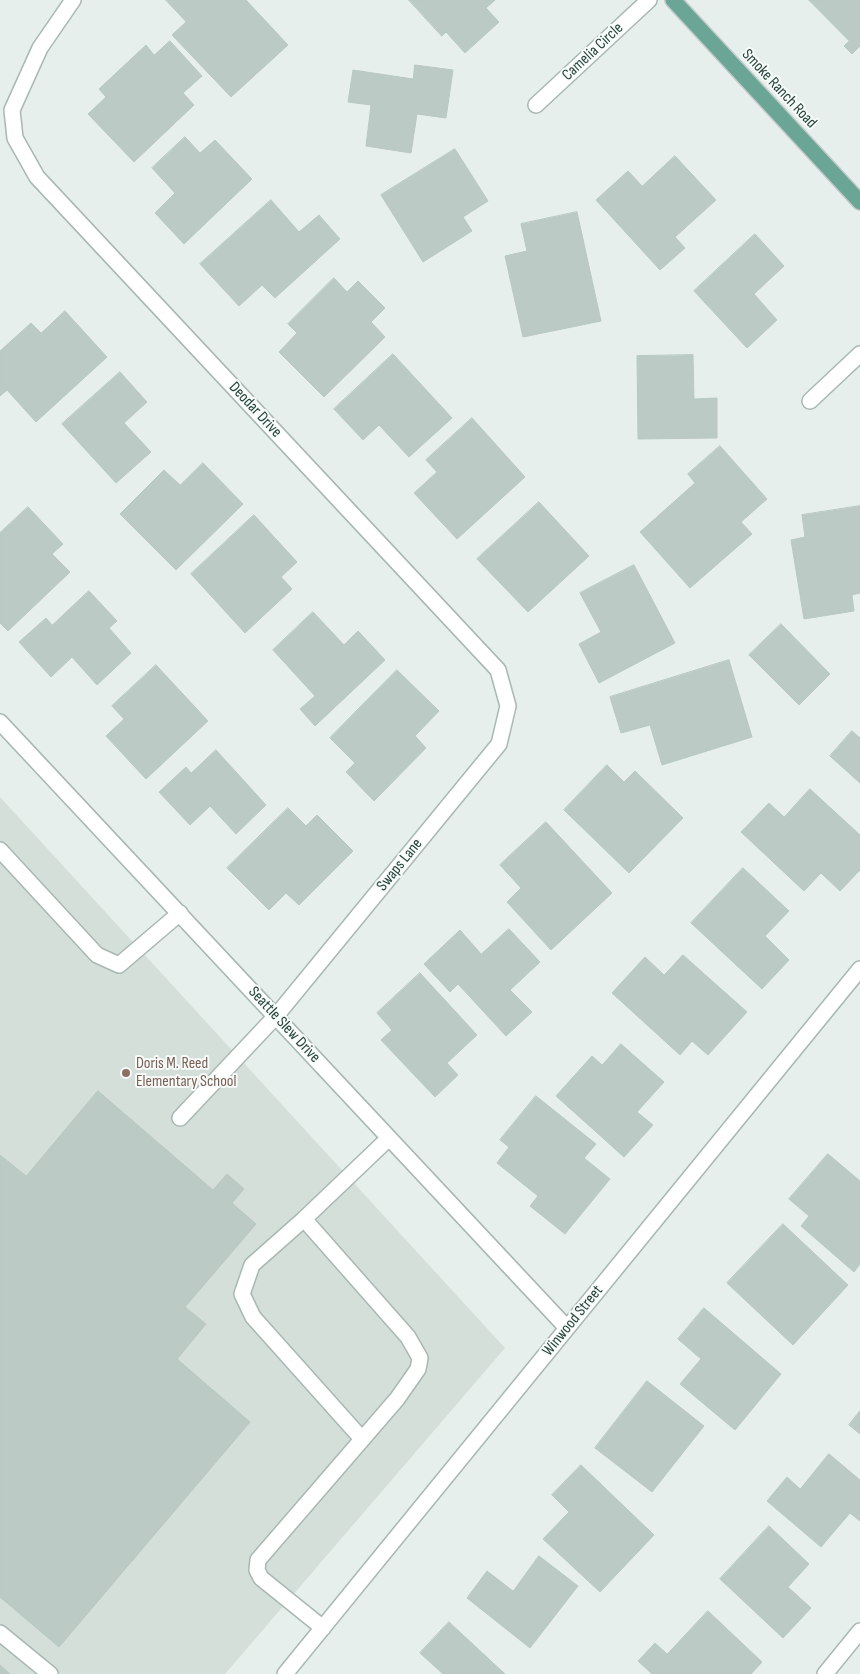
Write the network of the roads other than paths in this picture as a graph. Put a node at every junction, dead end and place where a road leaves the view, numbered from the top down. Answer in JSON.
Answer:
{"nodes":[{"id":1,"x":73,"y":0,"type":"edge"},
{"id":2,"x":650,"y":0,"type":"edge"},
{"id":3,"x":673,"y":0,"type":"edge"},
{"id":4,"x":536,"y":105,"type":"dead end"},
{"id":5,"x":860,"y":202,"type":"edge"},
{"id":6,"x":860,"y":354,"type":"edge"},
{"id":7,"x":810,"y":401,"type":"dead end"},
{"id":8,"x":508,"y":706,"type":"joint"},
{"id":9,"x":0,"y":722,"type":"edge"},
{"id":10,"x":0,"y":850,"type":"edge"},
{"id":11,"x":180,"y":913,"type":"junction"},
{"id":12,"x":860,"y":969,"type":"edge"},
{"id":13,"x":276,"y":1016,"type":"junction"},
{"id":14,"x":180,"y":1118,"type":"dead end"},
{"id":15,"x":389,"y":1138,"type":"junction"},
{"id":16,"x":304,"y":1220,"type":"junction"},
{"id":17,"x":568,"y":1328,"type":"junction"},
{"id":18,"x":362,"y":1439,"type":"junction"},
{"id":19,"x":323,"y":1628,"type":"junction"},
{"id":20,"x":860,"y":1631,"type":"edge"},
{"id":21,"x":0,"y":1633,"type":"edge"},
{"id":22,"x":50,"y":1674,"type":"edge"},
{"id":23,"x":285,"y":1674,"type":"edge"},
{"id":24,"x":825,"y":1674,"type":"edge"}],
"edges":[{"from":1,"to":8,"type":"street","name":"Deodar Drive"},
{"from":2,"to":4,"type":"street","name":"Camelia Circle"},
{"from":3,"to":5,"type":"main road","name":"Smoke Ranch Road"},
{"from":6,"to":7,"type":"street"},
{"from":8,"to":13,"type":"street","name":"Swaps Lane"},
{"from":9,"to":11,"type":"street","name":"Seattle Slew Drive"},
{"from":10,"to":11,"type":"street"},
{"from":11,"to":13,"type":"street","name":"Seattle Slew Drive"},
{"from":12,"to":17,"type":"street","name":"Winwood Street"},
{"from":13,"to":14,"type":"street","name":"Swaps Lane"},
{"from":13,"to":15,"type":"street","name":"Seattle Slew Drive"},
{"from":15,"to":16,"type":"street"},
{"from":15,"to":17,"type":"street","name":"Seattle Slew Drive"},
{"from":16,"to":18,"type":"street"},
{"from":16,"to":18,"type":"street"},
{"from":17,"to":19,"type":"street","name":"Winwood Street"},
{"from":18,"to":19,"type":"street"},
{"from":19,"to":23,"type":"street","name":"Winwood Street"},
{"from":20,"to":24,"type":"street"},
{"from":21,"to":22,"type":"street"}]}
